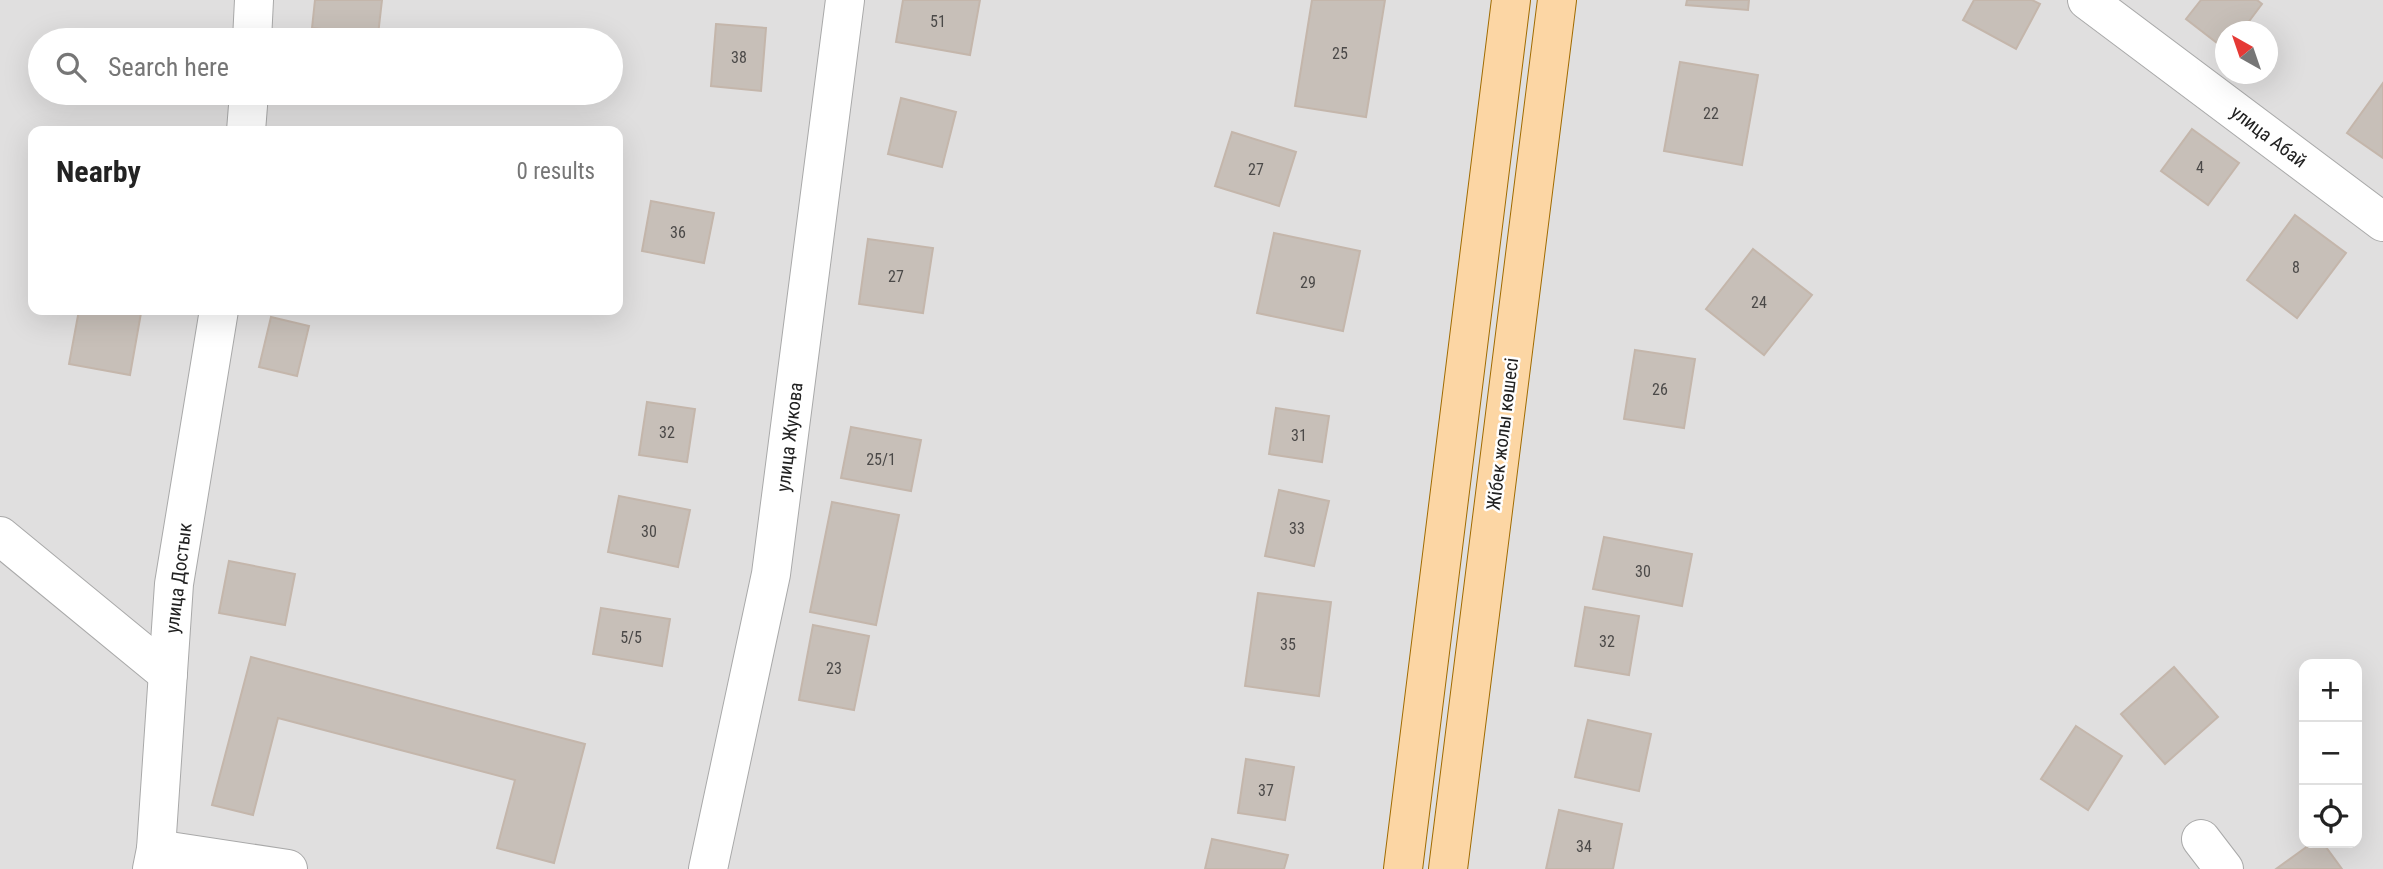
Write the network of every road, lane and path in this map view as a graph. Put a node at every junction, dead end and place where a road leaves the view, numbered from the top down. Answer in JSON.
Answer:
{"nodes":[{"id":1,"x":254,"y":0,"type":"edge"},
{"id":2,"x":845,"y":0,"type":"edge"},
{"id":3,"x":1511,"y":0,"type":"edge"},
{"id":4,"x":1557,"y":0,"type":"edge"},
{"id":5,"x":2087,"y":0,"type":"edge"},
{"id":6,"x":253,"y":28,"type":"edge"},
{"id":7,"x":248,"y":105,"type":"edge"},
{"id":8,"x":246,"y":126,"type":"edge"},
{"id":9,"x":2383,"y":222,"type":"edge"},
{"id":10,"x":218,"y":315,"type":"edge"},
{"id":11,"x":0,"y":536,"type":"edge"},
{"id":12,"x":168,"y":674,"type":"junction"},
{"id":13,"x":2201,"y":839,"type":"dead end"},
{"id":14,"x":154,"y":859,"type":"edge"},
{"id":15,"x":288,"y":869,"type":"edge"},
{"id":16,"x":708,"y":869,"type":"edge"},
{"id":17,"x":1403,"y":869,"type":"edge"},
{"id":18,"x":1448,"y":869,"type":"edge"},
{"id":19,"x":2224,"y":869,"type":"edge"}],
"edges":[{"from":1,"to":6,"type":"street"},
{"from":2,"to":16,"type":"street","name":"улица Жукова"},
{"from":3,"to":17,"type":"main road"},
{"from":4,"to":18,"type":"main road","name":"Жібек жолы көшесі"},
{"from":5,"to":9,"type":"street","name":"улица Абай"},
{"from":7,"to":8,"type":"street"},
{"from":10,"to":12,"type":"street","name":"улица Достык"},
{"from":11,"to":12,"type":"street"},
{"from":12,"to":14,"type":"street","name":"улица Достык"},
{"from":13,"to":19,"type":"street"},
{"from":14,"to":15,"type":"street","name":"улица Достык"}]}
